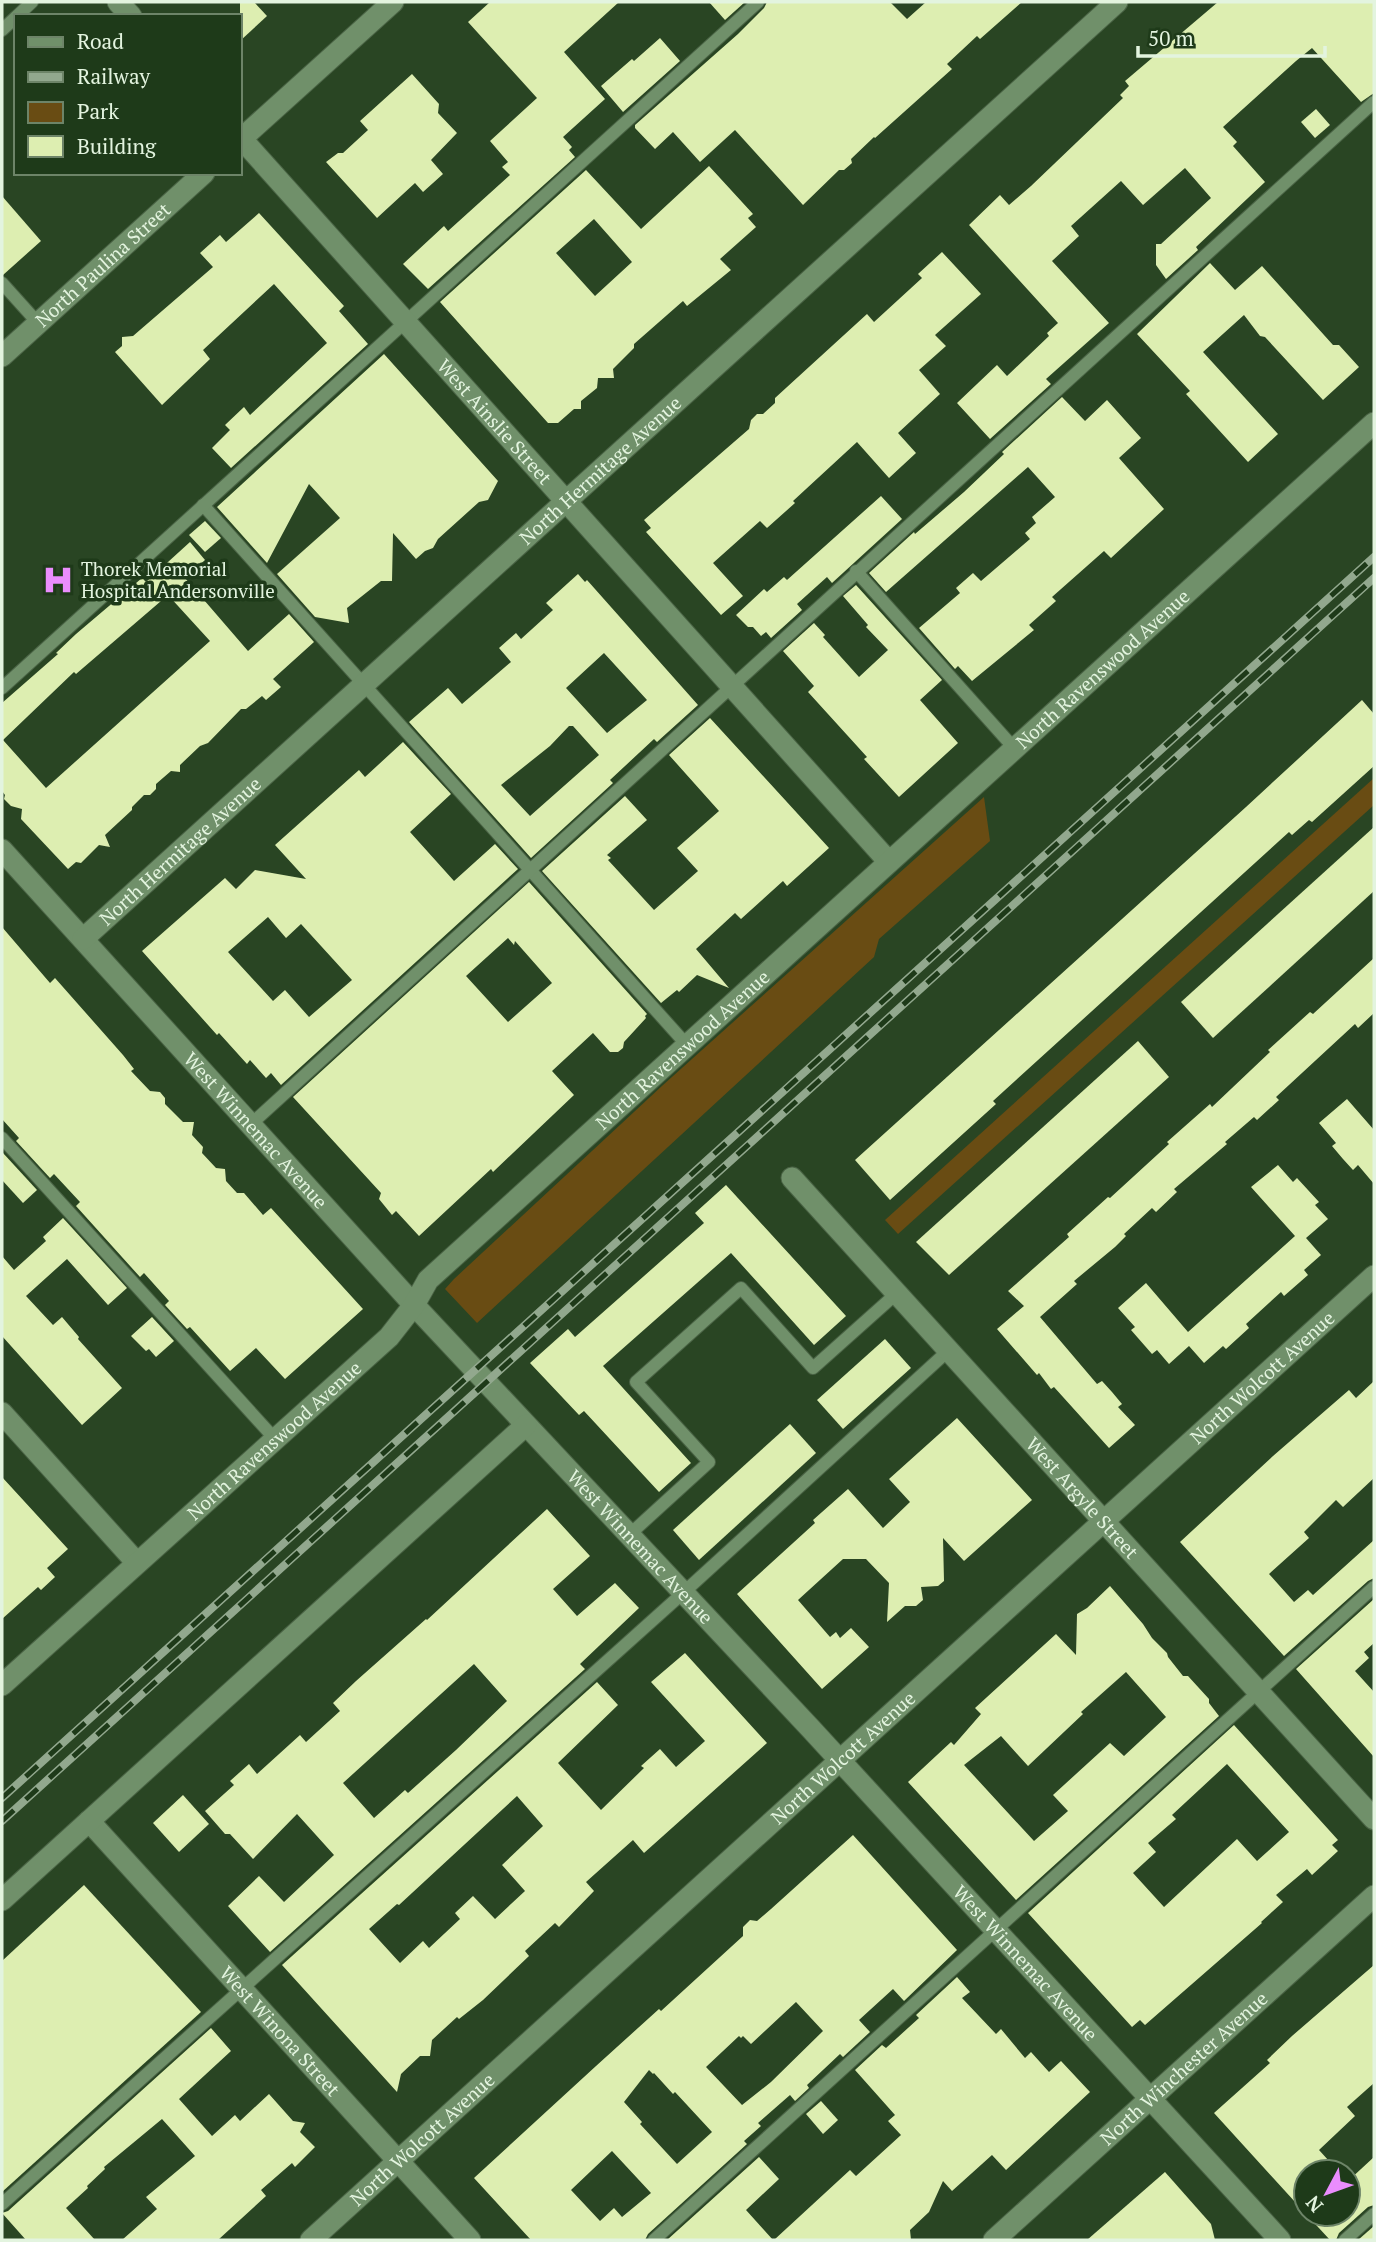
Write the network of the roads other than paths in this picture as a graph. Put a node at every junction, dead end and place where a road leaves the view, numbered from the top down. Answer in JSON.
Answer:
{"nodes":[{"id":1,"x":32,"y":2,"type":"edge"},
{"id":2,"x":393,"y":2,"type":"edge"},
{"id":3,"x":758,"y":2,"type":"edge"},
{"id":4,"x":1117,"y":2,"type":"edge"},
{"id":5,"x":18,"y":14,"type":"edge"},
{"id":6,"x":1374,"y":102,"type":"edge"},
{"id":7,"x":242,"y":137,"type":"edge"},
{"id":8,"x":242,"y":141,"type":"edge"},
{"id":9,"x":202,"y":175,"type":"edge"},
{"id":10,"x":2,"y":283,"type":"edge"},
{"id":11,"x":38,"y":323,"type":"junction"},
{"id":12,"x":406,"y":323,"type":"junction"},
{"id":13,"x":2,"y":356,"type":"edge"},
{"id":14,"x":1374,"y":423,"type":"edge"},
{"id":15,"x":566,"y":501,"type":"junction"},
{"id":16,"x":203,"y":505,"type":"junction"},
{"id":17,"x":856,"y":571,"type":"junction"},
{"id":18,"x":364,"y":684,"type":"junction"},
{"id":19,"x":730,"y":685,"type":"junction"},
{"id":20,"x":2,"y":688,"type":"edge"},
{"id":21,"x":1014,"y":748,"type":"junction"},
{"id":22,"x":2,"y":850,"type":"edge"},
{"id":23,"x":889,"y":862,"type":"junction"},
{"id":24,"x":531,"y":870,"type":"junction"},
{"id":25,"x":83,"y":939,"type":"junction"},
{"id":26,"x":686,"y":1044,"type":"junction"},
{"id":27,"x":250,"y":1125,"type":"junction"},
{"id":28,"x":2,"y":1138,"type":"edge"},
{"id":29,"x":792,"y":1178,"type":"dead end"},
{"id":30,"x":1374,"y":1276,"type":"edge"},
{"id":31,"x":897,"y":1293,"type":"junction"},
{"id":32,"x":414,"y":1305,"type":"junction"},
{"id":33,"x":949,"y":1350,"type":"junction"},
{"id":34,"x":5,"y":1424,"type":"edge"},
{"id":35,"x":526,"y":1425,"type":"junction"},
{"id":36,"x":275,"y":1439,"type":"junction"},
{"id":37,"x":1104,"y":1520,"type":"junction"},
{"id":38,"x":629,"y":1535,"type":"junction"},
{"id":39,"x":137,"y":1563,"type":"junction"},
{"id":40,"x":1374,"y":1587,"type":"edge"},
{"id":41,"x":683,"y":1593,"type":"junction"},
{"id":42,"x":2,"y":1685,"type":"edge"},
{"id":43,"x":1259,"y":1692,"type":"junction"},
{"id":44,"x":839,"y":1759,"type":"junction"},
{"id":45,"x":1374,"y":1819,"type":"edge"},
{"id":46,"x":89,"y":1821,"type":"junction"},
{"id":47,"x":1374,"y":1896,"type":"edge"},
{"id":48,"x":2,"y":1900,"type":"edge"},
{"id":49,"x":996,"y":1930,"type":"junction"},
{"id":50,"x":242,"y":1990,"type":"junction"},
{"id":51,"x":1150,"y":2099,"type":"junction"},
{"id":52,"x":398,"y":2161,"type":"junction"},
{"id":53,"x":2,"y":2204,"type":"edge"},
{"id":54,"x":1374,"y":2214,"type":"edge"},
{"id":55,"x":311,"y":2240,"type":"edge"},
{"id":56,"x":470,"y":2240,"type":"edge"},
{"id":57,"x":654,"y":2240,"type":"edge"},
{"id":58,"x":994,"y":2240,"type":"edge"},
{"id":59,"x":1280,"y":2240,"type":"edge"},
{"id":60,"x":1345,"y":2240,"type":"edge"}],
"edges":[{"from":1,"to":5,"type":"lane"},
{"from":2,"to":7,"type":"street"},
{"from":3,"to":12,"type":"lane"},
{"from":4,"to":15,"type":"street","name":"North Hermitage Avenue"},
{"from":6,"to":17,"type":"lane"},
{"from":8,"to":12,"type":"street","name":"West Ainslie Street"},
{"from":9,"to":11,"type":"street","name":"North Paulina Street"},
{"from":10,"to":11,"type":"lane"},
{"from":11,"to":13,"type":"street","name":"North Paulina Street"},
{"from":12,"to":15,"type":"street","name":"West Ainslie Street"},
{"from":12,"to":16,"type":"lane"},
{"from":14,"to":21,"type":"street","name":"North Ravenswood Avenue"},
{"from":15,"to":18,"type":"street","name":"North Hermitage Avenue"},
{"from":15,"to":19,"type":"street","name":"West Ainslie Street"},
{"from":16,"to":18,"type":"lane"},
{"from":16,"to":20,"type":"lane"},
{"from":17,"to":19,"type":"lane"},
{"from":17,"to":21,"type":"lane"},
{"from":18,"to":24,"type":"lane"},
{"from":18,"to":25,"type":"street","name":"North Hermitage Avenue"},
{"from":19,"to":23,"type":"street","name":"West Ainslie Street"},
{"from":19,"to":24,"type":"lane"},
{"from":21,"to":23,"type":"street","name":"North Ravenswood Avenue"},
{"from":22,"to":25,"type":"street","name":"West Winnemac Avenue"},
{"from":23,"to":26,"type":"street","name":"North Ravenswood Avenue"},
{"from":24,"to":26,"type":"lane"},
{"from":24,"to":27,"type":"lane"},
{"from":25,"to":27,"type":"street","name":"West Winnemac Avenue"},
{"from":26,"to":32,"type":"street","name":"North Ravenswood Avenue"},
{"from":27,"to":32,"type":"street","name":"West Winnemac Avenue"},
{"from":28,"to":36,"type":"lane"},
{"from":29,"to":31,"type":"street","name":"West Argyle Street"},
{"from":30,"to":37,"type":"street","name":"North Wolcott Avenue"},
{"from":31,"to":33,"type":"street","name":"West Argyle Street"},
{"from":31,"to":38,"type":"lane"},
{"from":32,"to":35,"type":"street","name":"West Winnemac Avenue"},
{"from":32,"to":36,"type":"street","name":"North Ravenswood Avenue"},
{"from":33,"to":37,"type":"street","name":"West Argyle Street"},
{"from":33,"to":41,"type":"lane"},
{"from":34,"to":39,"type":"street"},
{"from":35,"to":38,"type":"street","name":"West Winnemac Avenue"},
{"from":35,"to":46,"type":"street"},
{"from":36,"to":39,"type":"street","name":"North Ravenswood Avenue"},
{"from":37,"to":43,"type":"street","name":"West Argyle Street"},
{"from":37,"to":44,"type":"street","name":"North Wolcott Avenue"},
{"from":38,"to":41,"type":"street","name":"West Winnemac Avenue"},
{"from":39,"to":42,"type":"street","name":"North Ravenswood Avenue"},
{"from":40,"to":43,"type":"lane"},
{"from":41,"to":44,"type":"street","name":"West Winnemac Avenue"},
{"from":41,"to":50,"type":"lane"},
{"from":43,"to":45,"type":"street","name":"West Argyle Street"},
{"from":43,"to":49,"type":"lane"},
{"from":44,"to":49,"type":"street","name":"West Winnemac Avenue"},
{"from":44,"to":52,"type":"street","name":"North Wolcott Avenue"},
{"from":46,"to":48,"type":"street"},
{"from":46,"to":50,"type":"street","name":"West Winona Street"},
{"from":47,"to":51,"type":"street","name":"North Winchester Avenue"},
{"from":49,"to":51,"type":"street","name":"West Winnemac Avenue"},
{"from":49,"to":57,"type":"lane"},
{"from":50,"to":52,"type":"street","name":"West Winona Street"},
{"from":50,"to":53,"type":"lane"},
{"from":51,"to":58,"type":"street","name":"North Winchester Avenue"},
{"from":51,"to":59,"type":"street","name":"West Winnemac Avenue"},
{"from":52,"to":55,"type":"street","name":"North Wolcott Avenue"},
{"from":52,"to":56,"type":"street","name":"West Winona Street"},
{"from":54,"to":60,"type":"lane"}]}
